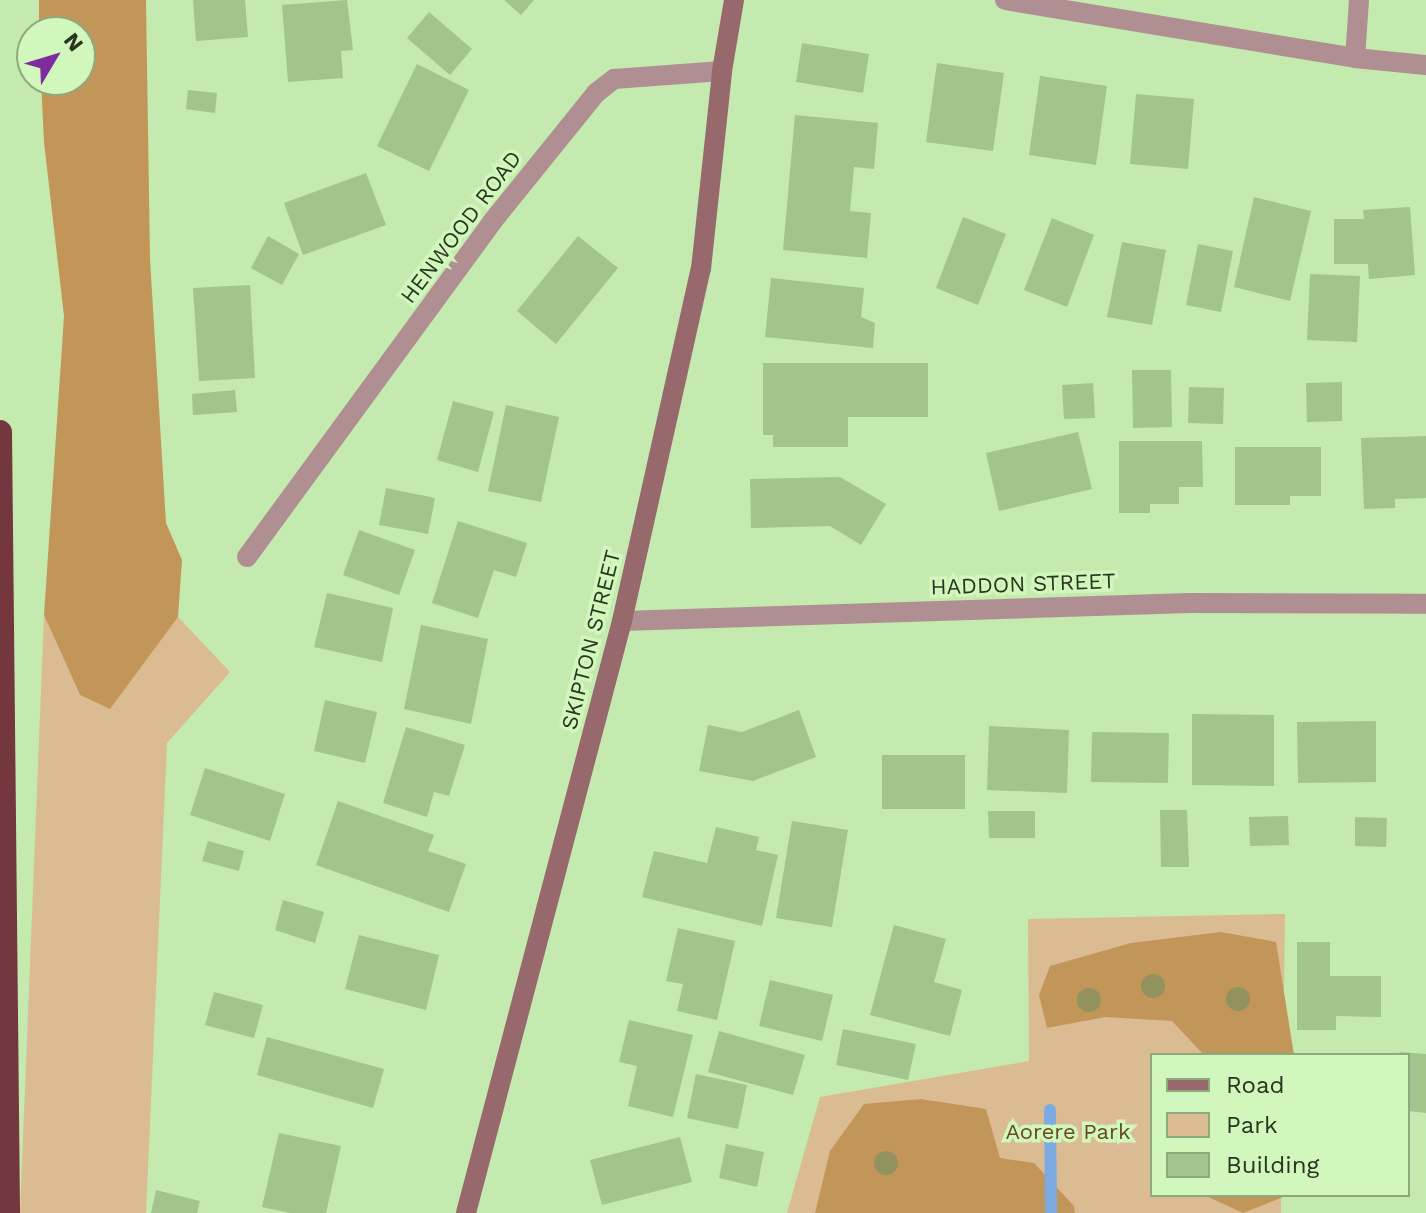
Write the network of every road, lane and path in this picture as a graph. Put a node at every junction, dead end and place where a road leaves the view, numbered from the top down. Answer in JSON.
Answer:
{"nodes":[{"id":1,"x":734,"y":0,"type":"edge"},
{"id":2,"x":1005,"y":0,"type":"edge"},
{"id":3,"x":1359,"y":0,"type":"edge"},
{"id":4,"x":1355,"y":58,"type":"junction"},
{"id":5,"x":1426,"y":65,"type":"edge"},
{"id":6,"x":722,"y":71,"type":"junction"},
{"id":7,"x":0,"y":432,"type":"edge"},
{"id":8,"x":247,"y":557,"type":"dead end"},
{"id":9,"x":1426,"y":604,"type":"edge"},
{"id":10,"x":622,"y":621,"type":"junction"},
{"id":11,"x":8,"y":1213,"type":"edge"},
{"id":12,"x":466,"y":1213,"type":"edge"}],
"edges":[{"from":1,"to":6,"type":"main road"},
{"from":2,"to":4,"type":"street"},
{"from":3,"to":4,"type":"street"},
{"from":4,"to":5,"type":"street"},
{"from":6,"to":8,"type":"street","name":"HENWOOD ROAD"},
{"from":6,"to":10,"type":"main road","name":"SKIPTON STREET"},
{"from":7,"to":11,"type":"highway"},
{"from":9,"to":10,"type":"street","name":"HADDON STREET"},
{"from":10,"to":12,"type":"main road","name":"SKIPTON STREET"}]}
